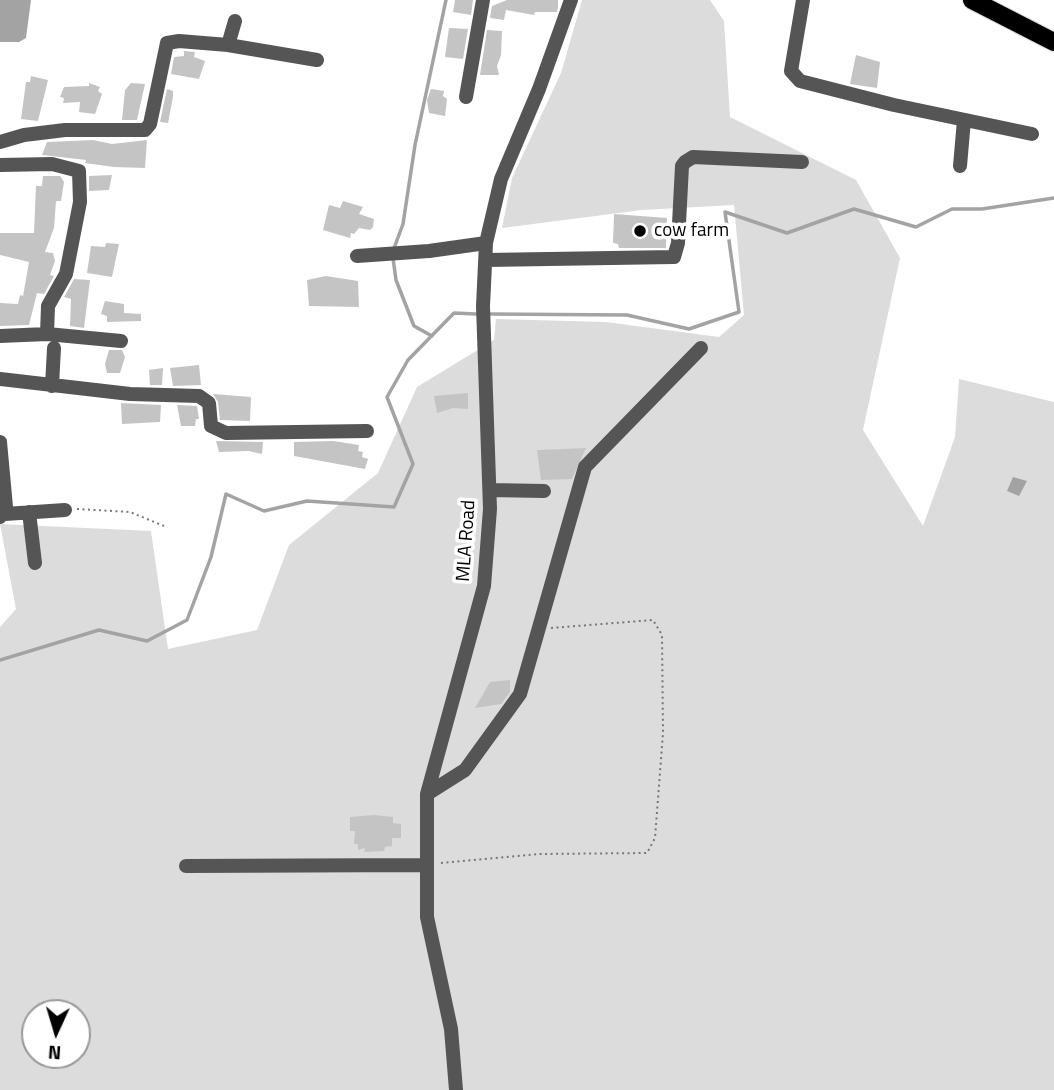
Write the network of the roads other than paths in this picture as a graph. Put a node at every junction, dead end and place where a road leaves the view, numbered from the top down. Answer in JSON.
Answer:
{"nodes":[{"id":1,"x":483,"y":0,"type":"edge"},
{"id":2,"x":571,"y":0,"type":"edge"},
{"id":3,"x":803,"y":0,"type":"edge"},
{"id":4,"x":976,"y":1,"type":"edge"},
{"id":5,"x":235,"y":21,"type":"dead end"},
{"id":6,"x":1054,"y":42,"type":"edge"},
{"id":7,"x":228,"y":45,"type":"junction"},
{"id":8,"x":317,"y":60,"type":"dead end"},
{"id":9,"x":466,"y":97,"type":"dead end"},
{"id":10,"x":964,"y":120,"type":"junction"},
{"id":11,"x":1032,"y":134,"type":"dead end"},
{"id":12,"x":0,"y":142,"type":"edge"},
{"id":13,"x":802,"y":162,"type":"dead end"},
{"id":14,"x":0,"y":164,"type":"edge"},
{"id":15,"x":960,"y":166,"type":"dead end"},
{"id":16,"x":486,"y":243,"type":"junction"},
{"id":17,"x":357,"y":256,"type":"dead end"},
{"id":18,"x":486,"y":260,"type":"junction"},
{"id":19,"x":47,"y":334,"type":"junction"},
{"id":20,"x":0,"y":336,"type":"edge"},
{"id":21,"x":121,"y":341,"type":"dead end"},
{"id":22,"x":54,"y":348,"type":"dead end"},
{"id":23,"x":701,"y":348,"type":"dead end"},
{"id":24,"x":0,"y":379,"type":"edge"},
{"id":25,"x":52,"y":386,"type":"junction"},
{"id":26,"x":368,"y":431,"type":"dead end"},
{"id":27,"x":0,"y":442,"type":"edge"},
{"id":28,"x":490,"y":491,"type":"junction"},
{"id":29,"x":544,"y":491,"type":"dead end"},
{"id":30,"x":65,"y":510,"type":"road end"},
{"id":31,"x":29,"y":512,"type":"junction"},
{"id":32,"x":2,"y":515,"type":"edge"},
{"id":33,"x":36,"y":563,"type":"dead end"},
{"id":34,"x":427,"y":794,"type":"junction"},
{"id":35,"x":426,"y":865,"type":"junction"},
{"id":36,"x":186,"y":866,"type":"dead end"},
{"id":37,"x":456,"y":1090,"type":"edge"}],
"edges":[{"from":1,"to":9,"type":"street"},
{"from":2,"to":16,"type":"street","name":"MLA Road"},
{"from":3,"to":10,"type":"street"},
{"from":4,"to":6,"type":"main road"},
{"from":5,"to":7,"type":"street"},
{"from":7,"to":8,"type":"street"},
{"from":7,"to":12,"type":"street"},
{"from":10,"to":11,"type":"street"},
{"from":10,"to":15,"type":"street"},
{"from":13,"to":18,"type":"street"},
{"from":14,"to":19,"type":"street"},
{"from":16,"to":17,"type":"street"},
{"from":16,"to":18,"type":"street","name":"MLA Road"},
{"from":18,"to":28,"type":"street","name":"MLA Road"},
{"from":19,"to":20,"type":"street"},
{"from":19,"to":21,"type":"street"},
{"from":22,"to":25,"type":"street"},
{"from":23,"to":34,"type":"street"},
{"from":24,"to":25,"type":"street"},
{"from":25,"to":26,"type":"street"},
{"from":27,"to":32,"type":"street"},
{"from":28,"to":29,"type":"street"},
{"from":28,"to":34,"type":"street","name":"MLA Road"},
{"from":30,"to":31,"type":"street"},
{"from":31,"to":32,"type":"street"},
{"from":31,"to":33,"type":"street"},
{"from":34,"to":35,"type":"street","name":"MLA Road"},
{"from":35,"to":36,"type":"street"},
{"from":35,"to":37,"type":"street","name":"MLA Road"}]}
